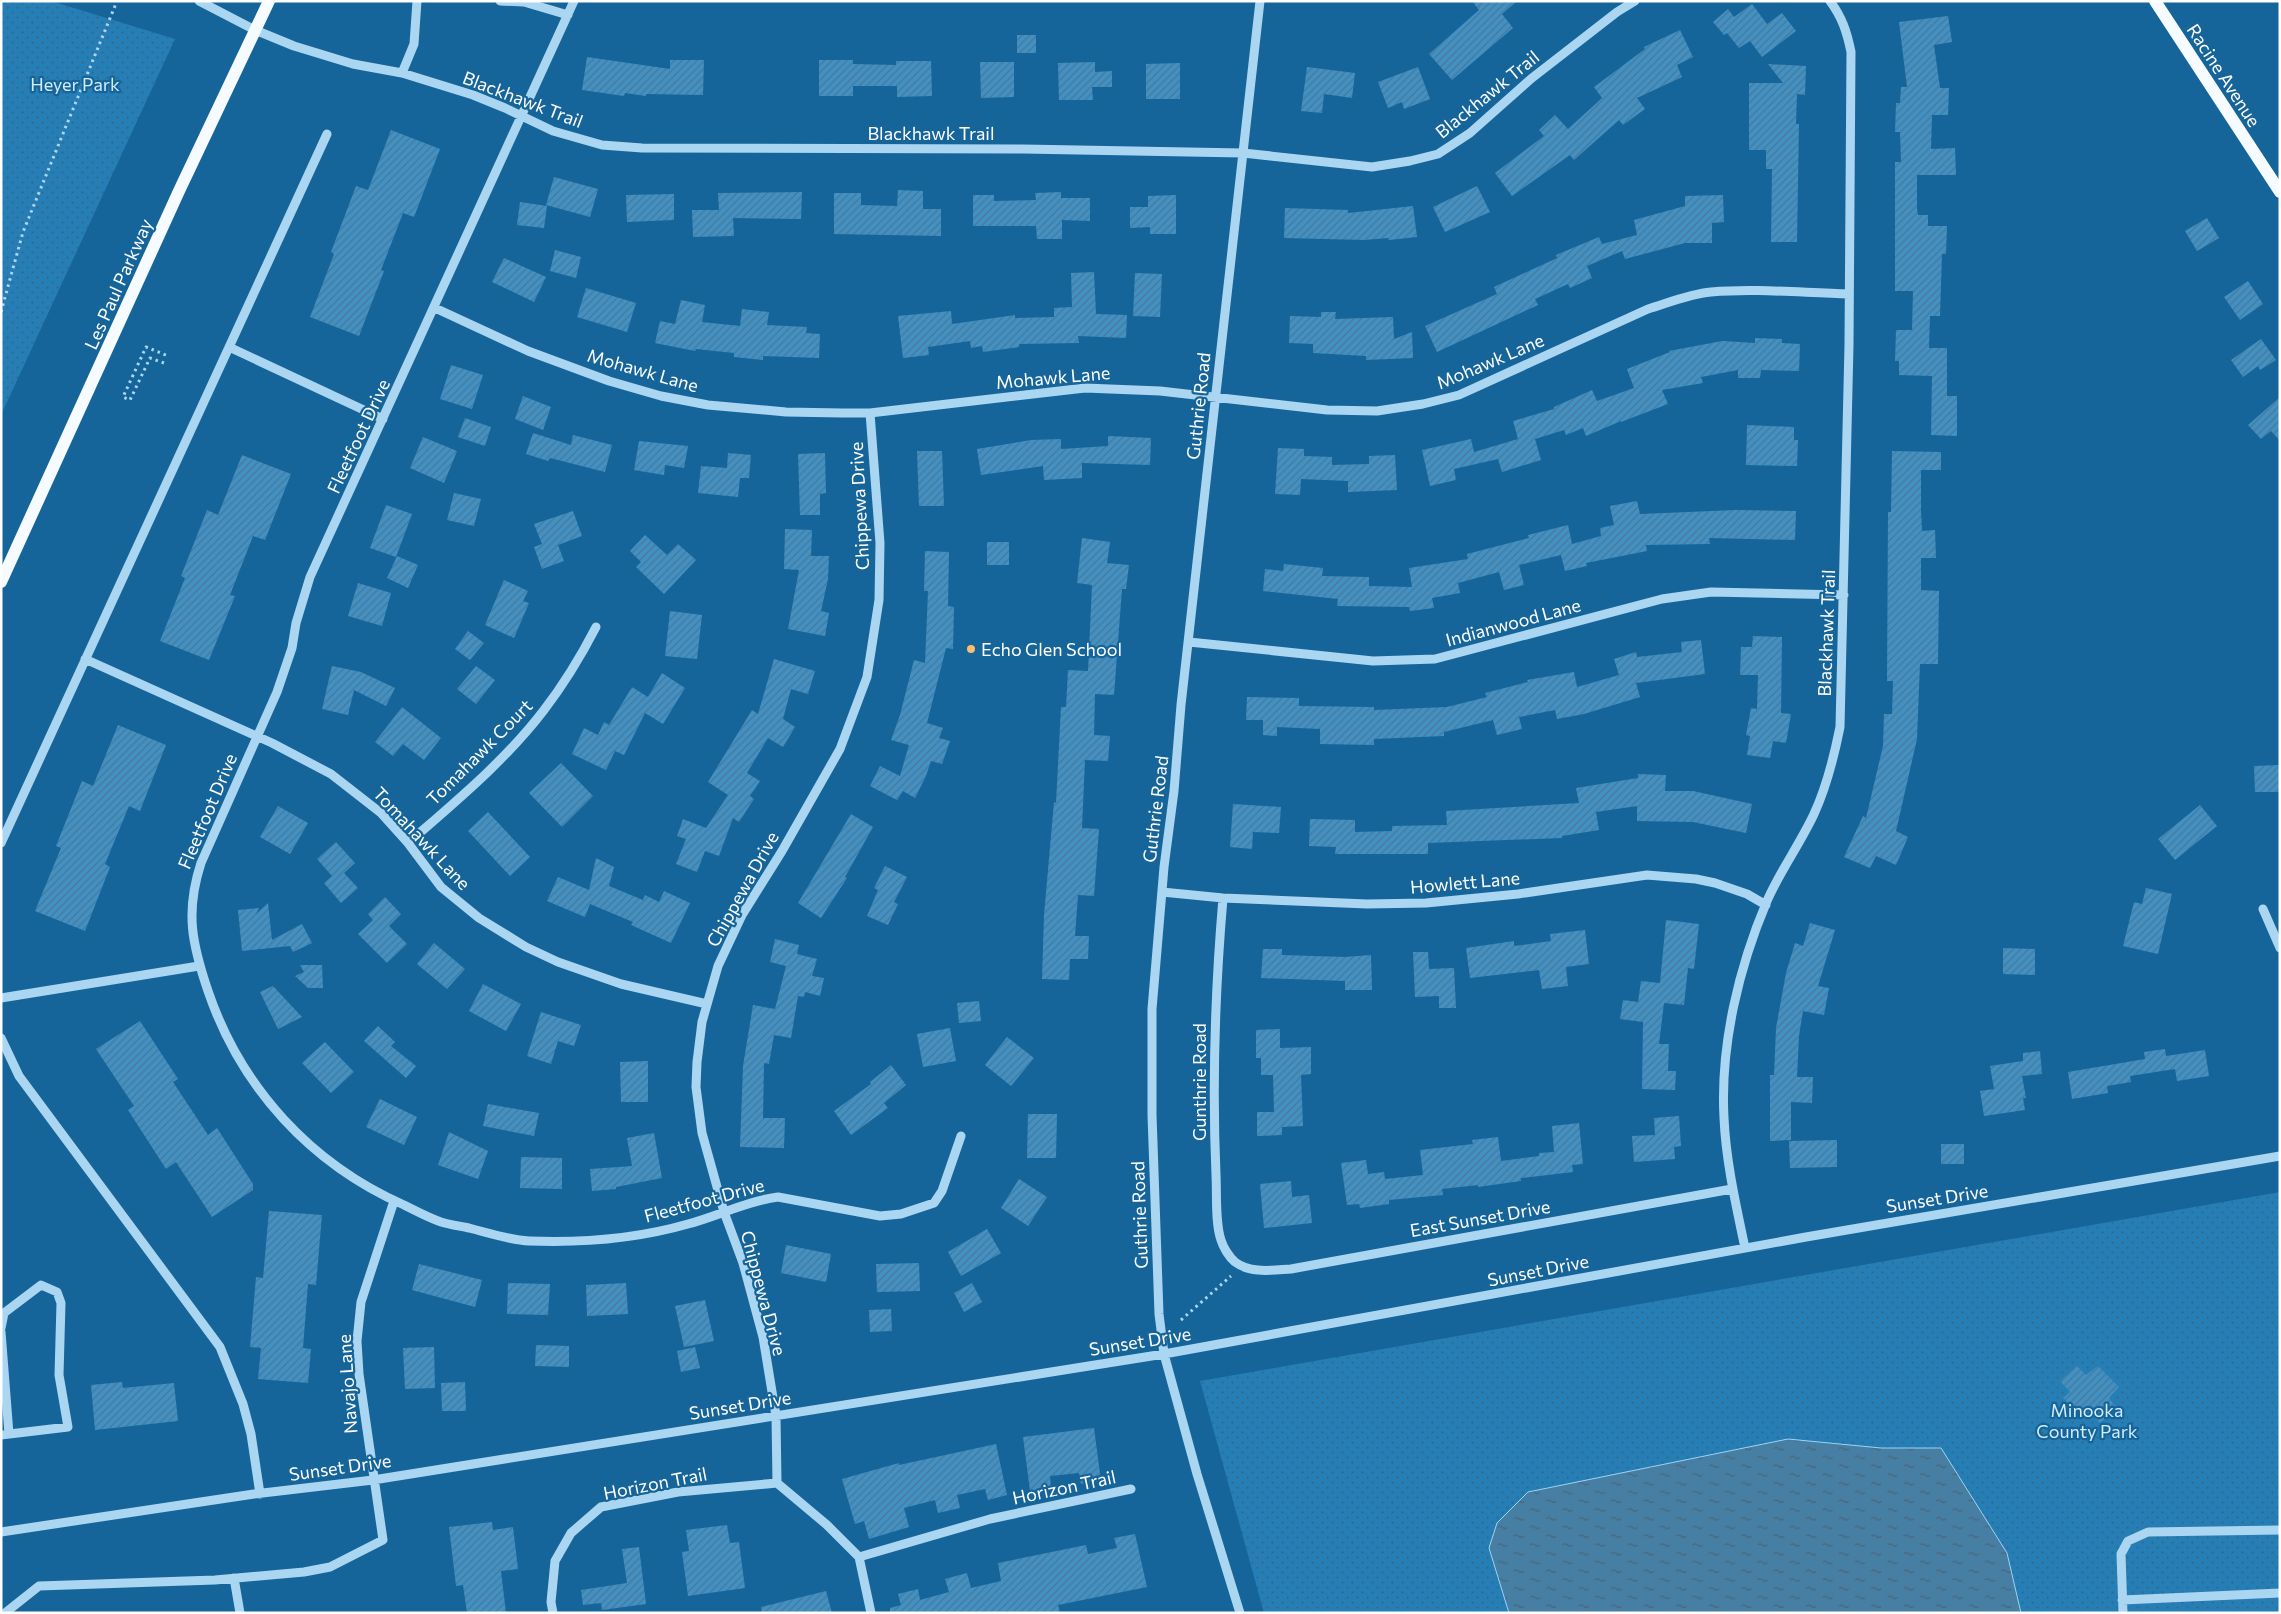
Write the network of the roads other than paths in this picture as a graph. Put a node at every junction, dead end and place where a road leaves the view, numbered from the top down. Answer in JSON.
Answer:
{"nodes":[{"id":1,"x":199,"y":1,"type":"edge"},
{"id":2,"x":269,"y":1,"type":"edge"},
{"id":3,"x":417,"y":1,"type":"edge"},
{"id":4,"x":500,"y":1,"type":"edge"},
{"id":5,"x":574,"y":1,"type":"edge"},
{"id":6,"x":1260,"y":1,"type":"edge"},
{"id":7,"x":1635,"y":1,"type":"edge"},
{"id":8,"x":1830,"y":1,"type":"edge"},
{"id":9,"x":2155,"y":1,"type":"edge"},
{"id":10,"x":568,"y":15,"type":"junction"},
{"id":11,"x":256,"y":30,"type":"junction"},
{"id":12,"x":402,"y":73,"type":"junction"},
{"id":13,"x":520,"y":115,"type":"junction"},
{"id":14,"x":327,"y":134,"type":"dead end"},
{"id":15,"x":1243,"y":153,"type":"junction"},
{"id":16,"x":2280,"y":192,"type":"edge"},
{"id":17,"x":1849,"y":294,"type":"junction"},
{"id":18,"x":434,"y":308,"type":"junction"},
{"id":19,"x":229,"y":348,"type":"junction"},
{"id":20,"x":1215,"y":398,"type":"junction"},
{"id":21,"x":870,"y":413,"type":"junction"},
{"id":22,"x":383,"y":419,"type":"junction"},
{"id":23,"x":1,"y":582,"type":"edge"},
{"id":24,"x":1844,"y":594,"type":"junction"},
{"id":25,"x":596,"y":626,"type":"dead end"},
{"id":26,"x":1189,"y":642,"type":"junction"},
{"id":27,"x":86,"y":660,"type":"junction"},
{"id":28,"x":256,"y":736,"type":"junction"},
{"id":29,"x":1,"y":843,"type":"edge"},
{"id":30,"x":408,"y":843,"type":"junction"},
{"id":31,"x":1162,"y":892,"type":"junction"},
{"id":32,"x":1223,"y":898,"type":"junction"},
{"id":33,"x":1766,"y":905,"type":"junction"},
{"id":34,"x":2263,"y":909,"type":"dead end"},
{"id":35,"x":2280,"y":948,"type":"edge"},
{"id":36,"x":199,"y":966,"type":"junction"},
{"id":37,"x":1,"y":998,"type":"edge"},
{"id":38,"x":707,"y":1004,"type":"junction"},
{"id":39,"x":1,"y":1038,"type":"edge"},
{"id":40,"x":961,"y":1136,"type":"dead end"},
{"id":41,"x":2280,"y":1156,"type":"edge"},
{"id":42,"x":1732,"y":1189,"type":"junction"},
{"id":43,"x":394,"y":1201,"type":"junction"},
{"id":44,"x":724,"y":1212,"type":"junction"},
{"id":45,"x":1745,"y":1248,"type":"junction"},
{"id":46,"x":1238,"y":1264,"type":"joint"},
{"id":47,"x":1,"y":1330,"type":"edge"},
{"id":48,"x":1164,"y":1354,"type":"junction"},
{"id":49,"x":776,"y":1416,"type":"junction"},
{"id":50,"x":5,"y":1435,"type":"edge"},
{"id":51,"x":373,"y":1480,"type":"junction"},
{"id":52,"x":777,"y":1483,"type":"junction"},
{"id":53,"x":1132,"y":1489,"type":"dead end"},
{"id":54,"x":260,"y":1494,"type":"junction"},
{"id":55,"x":2280,"y":1530,"type":"edge"},
{"id":56,"x":1,"y":1532,"type":"edge"},
{"id":57,"x":859,"y":1558,"type":"junction"},
{"id":58,"x":234,"y":1578,"type":"junction"},
{"id":59,"x":2280,"y":1594,"type":"edge"},
{"id":60,"x":2122,"y":1600,"type":"junction"},
{"id":61,"x":5,"y":1613,"type":"edge"},
{"id":62,"x":240,"y":1613,"type":"edge"},
{"id":63,"x":553,"y":1613,"type":"edge"},
{"id":64,"x":871,"y":1613,"type":"edge"},
{"id":65,"x":1240,"y":1613,"type":"edge"},
{"id":66,"x":2123,"y":1613,"type":"edge"}],
"edges":[{"from":1,"to":11,"type":"street","name":"Blackhawk Trail"},
{"from":2,"to":11,"type":"main road","name":"Les Paul Parkway"},
{"from":3,"to":12,"type":"street"},
{"from":4,"to":10,"type":"street"},
{"from":5,"to":10,"type":"street","name":"Fleetfoot Drive"},
{"from":6,"to":15,"type":"street","name":"Guthrie Road"},
{"from":7,"to":15,"type":"street","name":"Blackhawk Trail"},
{"from":8,"to":17,"type":"street","name":"Blackhawk Trail"},
{"from":9,"to":16,"type":"main road","name":"Racine Avenue"},
{"from":10,"to":13,"type":"street","name":"Fleetfoot Drive"},
{"from":11,"to":12,"type":"street","name":"Blackhawk Trail"},
{"from":11,"to":23,"type":"main road","name":"Les Paul Parkway"},
{"from":12,"to":13,"type":"street","name":"Blackhawk Trail"},
{"from":13,"to":15,"type":"street","name":"Blackhawk Trail"},
{"from":13,"to":18,"type":"street","name":"Fleetfoot Drive"},
{"from":14,"to":19,"type":"street"},
{"from":15,"to":20,"type":"street","name":"Guthrie Road"},
{"from":17,"to":20,"type":"street","name":"Mohawk Lane"},
{"from":17,"to":24,"type":"street","name":"Blackhawk Trail"},
{"from":18,"to":21,"type":"street","name":"Mohawk Lane"},
{"from":18,"to":22,"type":"street","name":"Fleetfoot Drive"},
{"from":19,"to":22,"type":"street"},
{"from":19,"to":27,"type":"street"},
{"from":20,"to":21,"type":"street","name":"Mohawk Lane"},
{"from":20,"to":26,"type":"street","name":"Guthrie Road"},
{"from":21,"to":38,"type":"street","name":"Chippewa Drive"},
{"from":22,"to":28,"type":"street","name":"Fleetfoot Drive"},
{"from":24,"to":26,"type":"street","name":"Indianwood Lane"},
{"from":24,"to":33,"type":"street","name":"Blackhawk Trail"},
{"from":25,"to":30,"type":"street","name":"Tomahawk Court"},
{"from":26,"to":31,"type":"street","name":"Guthrie Road"},
{"from":27,"to":28,"type":"street","name":"Tomahawk Lane"},
{"from":27,"to":29,"type":"street"},
{"from":28,"to":30,"type":"street","name":"Tomahawk Lane"},
{"from":28,"to":36,"type":"street","name":"Fleetfoot Drive"},
{"from":30,"to":38,"type":"street","name":"Tomahawk Lane"},
{"from":31,"to":32,"type":"street","name":"Howlett Lane"},
{"from":31,"to":48,"type":"street","name":"Guthrie Road"},
{"from":32,"to":33,"type":"street","name":"Howlett Lane"},
{"from":32,"to":46,"type":"street","name":"Gunthrie Road"},
{"from":33,"to":42,"type":"street","name":"Blackhawk Trail"},
{"from":34,"to":35,"type":"street"},
{"from":36,"to":37,"type":"street"},
{"from":36,"to":43,"type":"street","name":"Fleetfoot Drive"},
{"from":38,"to":44,"type":"street","name":"Chippewa Drive"},
{"from":39,"to":54,"type":"street"},
{"from":40,"to":44,"type":"street","name":"Fleetfoot Drive"},
{"from":41,"to":45,"type":"street","name":"Sunset Drive"},
{"from":42,"to":45,"type":"street","name":"Blackhawk Trail"},
{"from":42,"to":46,"type":"street","name":"East Sunset Drive"},
{"from":43,"to":44,"type":"street","name":"Fleetfoot Drive"},
{"from":43,"to":51,"type":"street","name":"Navajo Lane"},
{"from":44,"to":49,"type":"street","name":"Chippewa Drive"},
{"from":45,"to":48,"type":"street","name":"Sunset Drive"},
{"from":47,"to":50,"type":"street"},
{"from":47,"to":50,"type":"street"},
{"from":48,"to":49,"type":"street","name":"Sunset Drive"},
{"from":48,"to":65,"type":"street","name":"Guthrie Road"},
{"from":49,"to":51,"type":"street","name":"Sunset Drive"},
{"from":49,"to":52,"type":"street"},
{"from":51,"to":54,"type":"street","name":"Sunset Drive"},
{"from":51,"to":58,"type":"street","name":"Navajo Lane"},
{"from":52,"to":57,"type":"street"},
{"from":52,"to":63,"type":"street","name":"Horizon Trail"},
{"from":53,"to":57,"type":"street","name":"Horizon Trail"},
{"from":54,"to":56,"type":"street","name":"Sunset Drive"},
{"from":55,"to":60,"type":"street"},
{"from":57,"to":64,"type":"street"},
{"from":58,"to":61,"type":"street"},
{"from":58,"to":62,"type":"street"},
{"from":59,"to":60,"type":"street"},
{"from":60,"to":66,"type":"street"}]}
